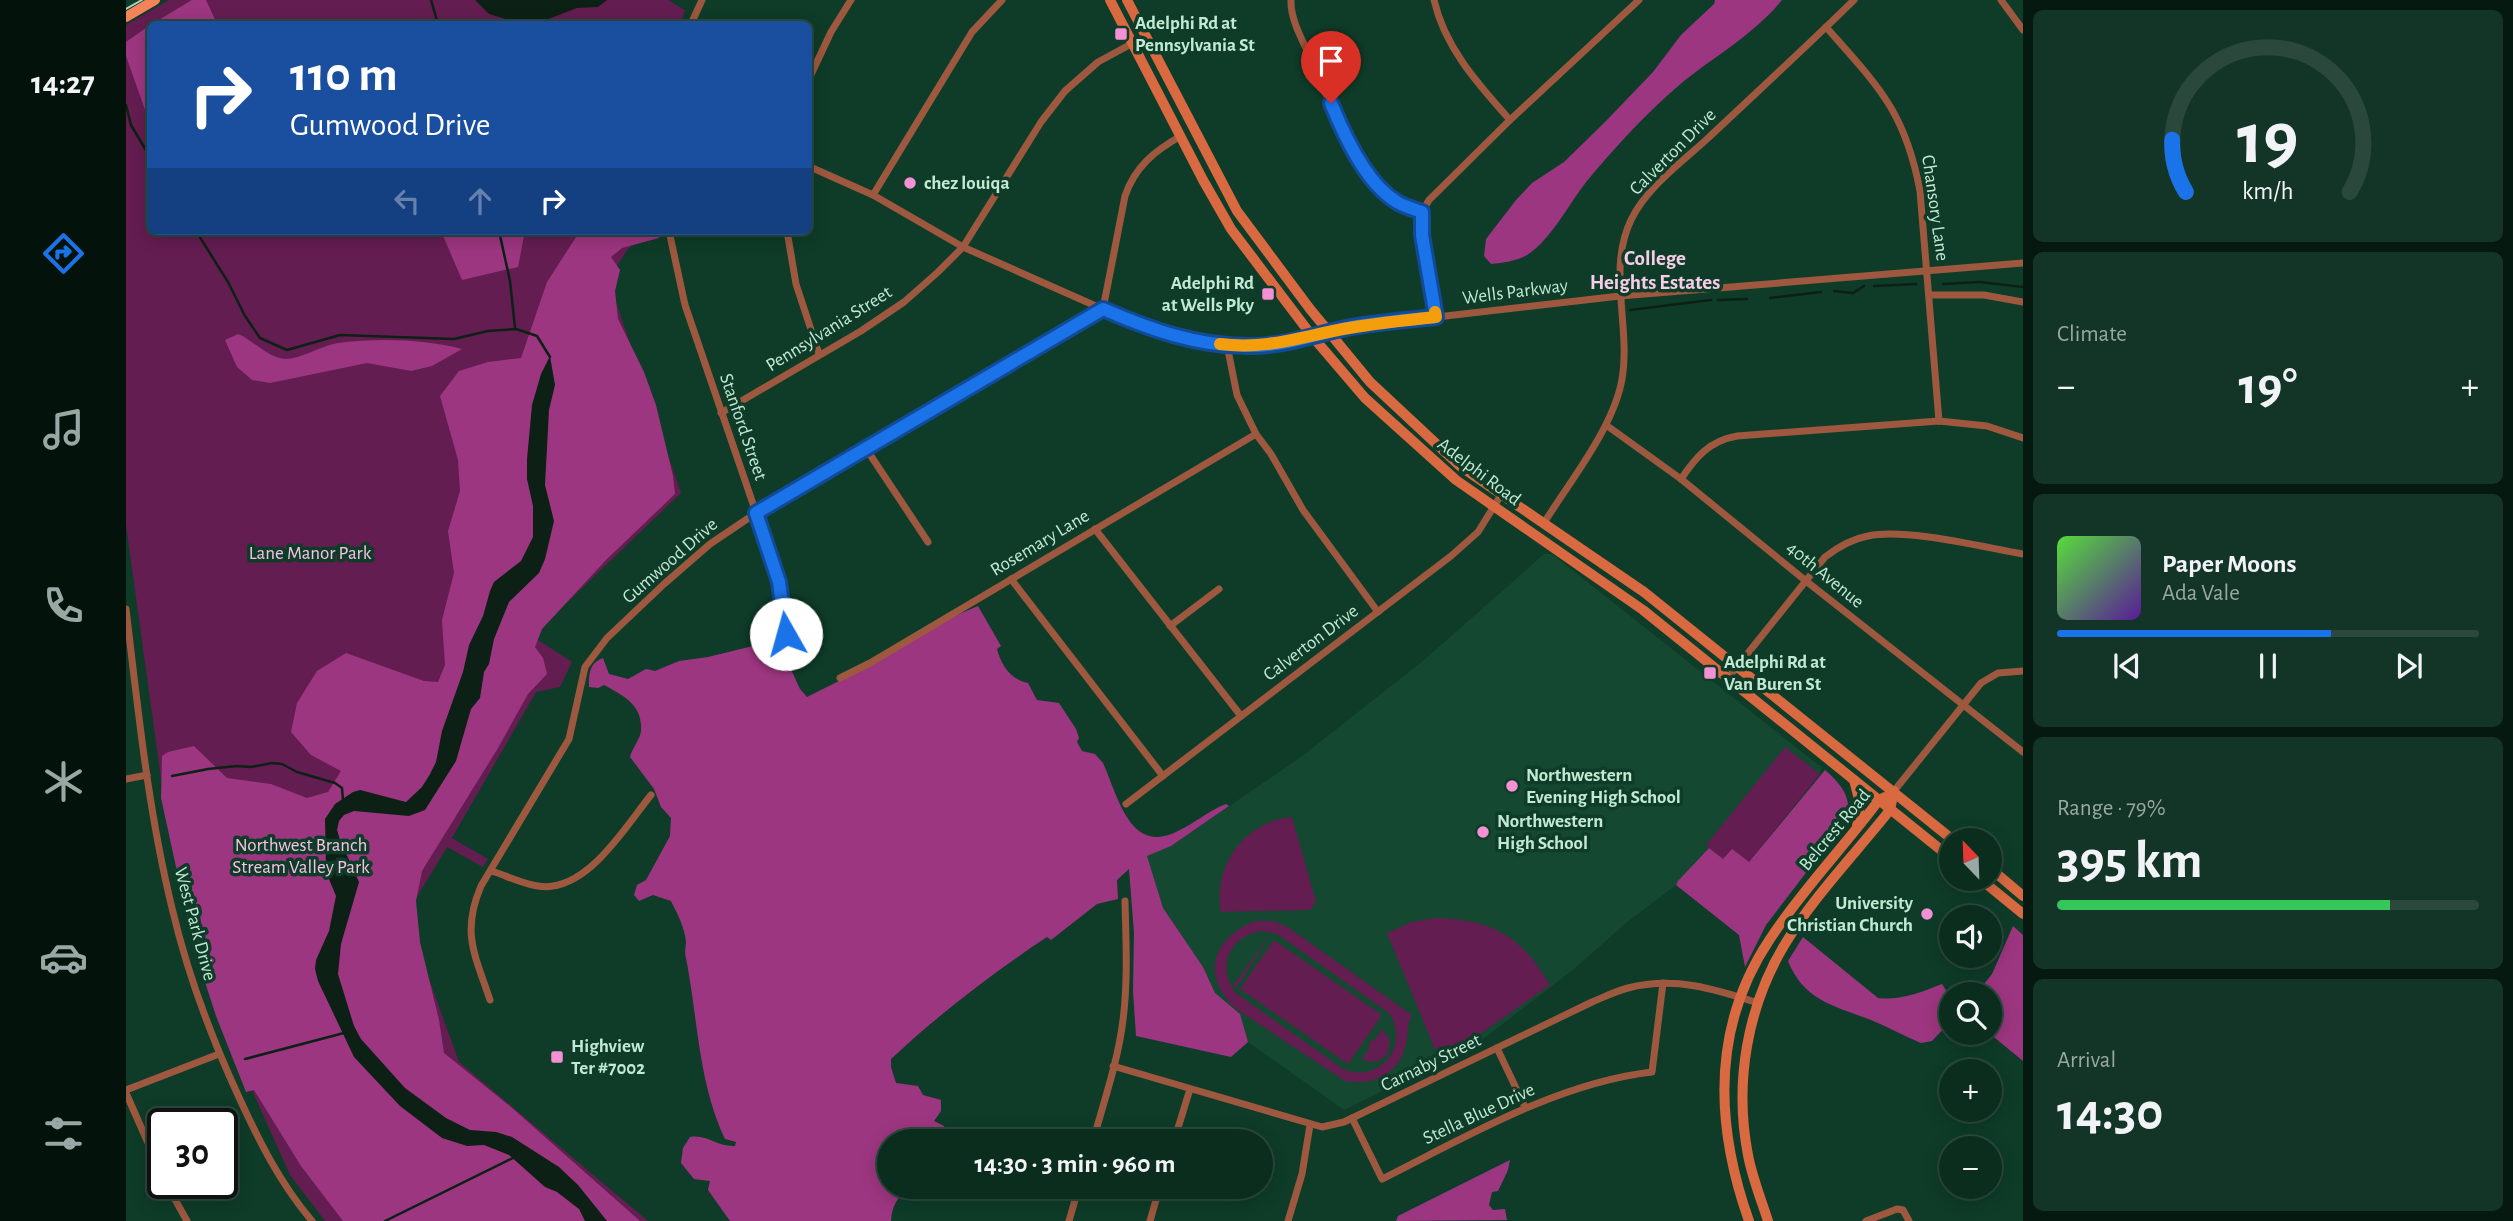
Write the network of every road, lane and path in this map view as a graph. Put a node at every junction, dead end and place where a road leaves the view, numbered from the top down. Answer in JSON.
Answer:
{"nodes":[{"id":1,"x":155,"y":0,"type":"edge"},
{"id":2,"x":702,"y":0,"type":"edge"},
{"id":3,"x":851,"y":0,"type":"edge"},
{"id":4,"x":1002,"y":0,"type":"edge"},
{"id":5,"x":1110,"y":0,"type":"edge"},
{"id":6,"x":1127,"y":0,"type":"edge"},
{"id":7,"x":1292,"y":0,"type":"edge"},
{"id":8,"x":1434,"y":0,"type":"edge"},
{"id":9,"x":1639,"y":0,"type":"edge"},
{"id":10,"x":1854,"y":0,"type":"edge"},
{"id":11,"x":2001,"y":0,"type":"edge"},
{"id":12,"x":126,"y":17,"type":"edge"},
{"id":13,"x":692,"y":21,"type":"edge"},
{"id":14,"x":1826,"y":27,"type":"junction"},
{"id":15,"x":2023,"y":30,"type":"edge"},
{"id":16,"x":1133,"y":43,"type":"junction"},
{"id":17,"x":812,"y":72,"type":"edge"},
{"id":18,"x":1510,"y":120,"type":"junction"},
{"id":19,"x":1181,"y":136,"type":"junction"},
{"id":20,"x":812,"y":168,"type":"edge"},
{"id":21,"x":873,"y":195,"type":"junction"},
{"id":22,"x":1422,"y":212,"type":"junction"},
{"id":23,"x":670,"y":235,"type":"edge"},
{"id":24,"x":788,"y":235,"type":"edge"},
{"id":25,"x":963,"y":247,"type":"junction"},
{"id":26,"x":2023,"y":263,"type":"edge"},
{"id":27,"x":1927,"y":271,"type":"junction"},
{"id":28,"x":1930,"y":295,"type":"junction"},
{"id":29,"x":1620,"y":296,"type":"junction"},
{"id":30,"x":2023,"y":302,"type":"edge"},
{"id":31,"x":1103,"y":309,"type":"junction"},
{"id":32,"x":1436,"y":317,"type":"junction"},
{"id":33,"x":1328,"y":332,"type":"junction"},
{"id":34,"x":1312,"y":336,"type":"junction"},
{"id":35,"x":1227,"y":345,"type":"junction"},
{"id":36,"x":819,"y":354,"type":"junction"},
{"id":37,"x":721,"y":413,"type":"junction"},
{"id":38,"x":1939,"y":421,"type":"junction"},
{"id":39,"x":1606,"y":425,"type":"junction"},
{"id":40,"x":1256,"y":434,"type":"junction"},
{"id":41,"x":2023,"y":439,"type":"edge"},
{"id":42,"x":865,"y":447,"type":"junction"},
{"id":43,"x":1681,"y":479,"type":"junction"},
{"id":44,"x":1501,"y":495,"type":"junction"},
{"id":45,"x":1494,"y":507,"type":"junction"},
{"id":46,"x":756,"y":513,"type":"junction"},
{"id":47,"x":1544,"y":523,"type":"junction"},
{"id":48,"x":1095,"y":529,"type":"junction"},
{"id":49,"x":928,"y":542,"type":"dead end"},
{"id":50,"x":2023,"y":554,"type":"edge"},
{"id":51,"x":1011,"y":579,"type":"junction"},
{"id":52,"x":1806,"y":581,"type":"junction"},
{"id":53,"x":1219,"y":589,"type":"dead end"},
{"id":54,"x":126,"y":609,"type":"edge"},
{"id":55,"x":1378,"y":612,"type":"junction"},
{"id":56,"x":1170,"y":626,"type":"junction"},
{"id":57,"x":786,"y":634,"type":"dead end"},
{"id":58,"x":1737,"y":667,"type":"junction"},
{"id":59,"x":2023,"y":671,"type":"edge"},
{"id":60,"x":840,"y":678,"type":"dead end"},
{"id":61,"x":1728,"y":678,"type":"junction"},
{"id":62,"x":1964,"y":705,"type":"junction"},
{"id":63,"x":1241,"y":716,"type":"junction"},
{"id":64,"x":2023,"y":752,"type":"edge"},
{"id":65,"x":147,"y":775,"type":"junction"},
{"id":66,"x":1163,"y":776,"type":"junction"},
{"id":67,"x":126,"y":779,"type":"edge"},
{"id":68,"x":1854,"y":779,"type":"junction"},
{"id":69,"x":1894,"y":791,"type":"junction"},
{"id":70,"x":651,"y":795,"type":"dead end"},
{"id":71,"x":1879,"y":800,"type":"junction"},
{"id":72,"x":1126,"y":804,"type":"dead end"},
{"id":73,"x":1890,"y":810,"type":"junction"},
{"id":74,"x":1939,"y":828,"type":"edge"},
{"id":75,"x":1855,"y":831,"type":"junction"},
{"id":76,"x":1939,"y":849,"type":"edge"},
{"id":77,"x":492,"y":872,"type":"junction"},
{"id":78,"x":2002,"y":879,"type":"edge"},
{"id":79,"x":1995,"y":891,"type":"edge"},
{"id":80,"x":2023,"y":896,"type":"edge"},
{"id":81,"x":1125,"y":901,"type":"dead end"},
{"id":82,"x":2023,"y":914,"type":"edge"},
{"id":83,"x":1663,"y":983,"type":"junction"},
{"id":84,"x":1740,"y":998,"type":"junction"},
{"id":85,"x":490,"y":1000,"type":"dead end"},
{"id":86,"x":1758,"y":1003,"type":"junction"},
{"id":87,"x":1497,"y":1048,"type":"junction"},
{"id":88,"x":219,"y":1054,"type":"junction"},
{"id":89,"x":1113,"y":1066,"type":"junction"},
{"id":90,"x":1190,"y":1089,"type":"junction"},
{"id":91,"x":126,"y":1091,"type":"edge"},
{"id":92,"x":1525,"y":1107,"type":"junction"},
{"id":93,"x":1352,"y":1118,"type":"junction"},
{"id":94,"x":1310,"y":1125,"type":"junction"},
{"id":95,"x":1096,"y":1129,"type":"edge"},
{"id":96,"x":1178,"y":1129,"type":"edge"},
{"id":97,"x":147,"y":1140,"type":"edge"},
{"id":98,"x":175,"y":1199,"type":"edge"},
{"id":99,"x":1075,"y":1199,"type":"edge"},
{"id":100,"x":1156,"y":1199,"type":"edge"},
{"id":101,"x":187,"y":1221,"type":"edge"},
{"id":102,"x":312,"y":1221,"type":"edge"},
{"id":103,"x":1069,"y":1221,"type":"edge"},
{"id":104,"x":1150,"y":1221,"type":"edge"},
{"id":105,"x":1288,"y":1221,"type":"edge"},
{"id":106,"x":1749,"y":1221,"type":"edge"},
{"id":107,"x":1768,"y":1221,"type":"edge"},
{"id":108,"x":1866,"y":1221,"type":"edge"},
{"id":109,"x":1909,"y":1221,"type":"edge"}],
"edges":[{"from":1,"to":12,"type":"main road"},
{"from":2,"to":13,"type":"street"},
{"from":3,"to":17,"type":"street"},
{"from":4,"to":21,"type":"street"},
{"from":5,"to":16,"type":"main road","name":"Adelphi Road"},
{"from":6,"to":33,"type":"main road","name":"Adelphi Road"},
{"from":7,"to":22,"type":"street"},
{"from":8,"to":18,"type":"street"},
{"from":9,"to":18,"type":"street"},
{"from":10,"to":14,"type":"street","name":"Calverton Drive"},
{"from":11,"to":15,"type":"street"},
{"from":14,"to":27,"type":"street","name":"Chansory Lane"},
{"from":14,"to":29,"type":"street","name":"Calverton Drive"},
{"from":16,"to":19,"type":"main road","name":"Adelphi Road"},
{"from":16,"to":25,"type":"street","name":"Pennsylvania Street"},
{"from":18,"to":22,"type":"street"},
{"from":19,"to":31,"type":"street"},
{"from":19,"to":34,"type":"main road","name":"Adelphi Road"},
{"from":20,"to":21,"type":"street","name":"Wells Parkway"},
{"from":21,"to":25,"type":"street","name":"Wells Parkway"},
{"from":22,"to":32,"type":"street"},
{"from":23,"to":37,"type":"street","name":"Stanford Street"},
{"from":24,"to":36,"type":"street"},
{"from":25,"to":31,"type":"street","name":"Wells Parkway"},
{"from":25,"to":36,"type":"street","name":"Pennsylvania Street"},
{"from":26,"to":27,"type":"street","name":"Wells Parkway"},
{"from":27,"to":28,"type":"street","name":"Chansory Lane"},
{"from":27,"to":29,"type":"street","name":"Wells Parkway"},
{"from":28,"to":30,"type":"street"},
{"from":28,"to":38,"type":"street","name":"Chansory Lane"},
{"from":29,"to":32,"type":"street","name":"Wells Parkway"},
{"from":29,"to":39,"type":"street","name":"Calverton Drive"},
{"from":31,"to":35,"type":"street","name":"Wells Parkway"},
{"from":31,"to":42,"type":"street","name":"Gumwood Drive"},
{"from":32,"to":33,"type":"street","name":"Wells Parkway"},
{"from":33,"to":34,"type":"street","name":"Wells Parkway"},
{"from":33,"to":44,"type":"main road","name":"Adelphi Road"},
{"from":34,"to":35,"type":"street","name":"Wells Parkway"},
{"from":34,"to":45,"type":"main road","name":"Adelphi Road"},
{"from":35,"to":40,"type":"street"},
{"from":36,"to":37,"type":"street","name":"Pennsylvania Street"},
{"from":37,"to":46,"type":"street","name":"Stanford Street"},
{"from":38,"to":41,"type":"street"},
{"from":38,"to":43,"type":"street"},
{"from":39,"to":43,"type":"street","name":"40th Avenue"},
{"from":39,"to":47,"type":"street","name":"Calverton Drive"},
{"from":40,"to":48,"type":"street","name":"Rosemary Lane"},
{"from":40,"to":55,"type":"street"},
{"from":42,"to":46,"type":"street","name":"Gumwood Drive"},
{"from":42,"to":49,"type":"street"},
{"from":43,"to":52,"type":"street","name":"40th Avenue"},
{"from":44,"to":45,"type":"street","name":"Calverton Drive"},
{"from":44,"to":47,"type":"main road","name":"Adelphi Road"},
{"from":45,"to":55,"type":"street","name":"Calverton Drive"},
{"from":45,"to":61,"type":"main road","name":"Adelphi Road"},
{"from":46,"to":57,"type":"street","name":"Stanford Street"},
{"from":46,"to":77,"type":"street","name":"Gumwood Drive"},
{"from":47,"to":58,"type":"main road","name":"Adelphi Road"},
{"from":48,"to":51,"type":"street","name":"Rosemary Lane"},
{"from":48,"to":56,"type":"street"},
{"from":50,"to":52,"type":"street"},
{"from":51,"to":60,"type":"street","name":"Rosemary Lane"},
{"from":51,"to":66,"type":"street"},
{"from":52,"to":58,"type":"street"},
{"from":52,"to":62,"type":"street","name":"40th Avenue"},
{"from":53,"to":56,"type":"street"},
{"from":54,"to":65,"type":"street","name":"West Park Drive"},
{"from":55,"to":63,"type":"street","name":"Calverton Drive"},
{"from":56,"to":63,"type":"street"},
{"from":58,"to":61,"type":"street"},
{"from":58,"to":69,"type":"main road","name":"Adelphi Road"},
{"from":59,"to":62,"type":"street"},
{"from":61,"to":68,"type":"main road","name":"Adelphi Road"},
{"from":62,"to":64,"type":"street","name":"40th Avenue"},
{"from":62,"to":69,"type":"street"},
{"from":63,"to":66,"type":"street","name":"Calverton Drive"},
{"from":65,"to":67,"type":"street"},
{"from":65,"to":88,"type":"street","name":"West Park Drive"},
{"from":66,"to":72,"type":"street","name":"Calverton Drive"},
{"from":68,"to":71,"type":"main road","name":"Adelphi Road"},
{"from":68,"to":75,"type":"main road"},
{"from":69,"to":71,"type":"main road","name":"Belcrest Road"},
{"from":69,"to":73,"type":"main road","name":"Belcrest Road"},
{"from":69,"to":74,"type":"main road","name":"Adelphi Road"},
{"from":70,"to":77,"type":"street"},
{"from":71,"to":73,"type":"main road","name":"Adelphi Road"},
{"from":71,"to":75,"type":"main road","name":"Belcrest Road"},
{"from":73,"to":76,"type":"main road","name":"Adelphi Road"},
{"from":73,"to":86,"type":"main road","name":"Belcrest Road"},
{"from":75,"to":84,"type":"main road","name":"Belcrest Road"},
{"from":77,"to":85,"type":"street","name":"Gumwood Drive"},
{"from":78,"to":80,"type":"main road"},
{"from":79,"to":82,"type":"main road"},
{"from":81,"to":89,"type":"street"},
{"from":83,"to":84,"type":"street","name":"Carnaby Street"},
{"from":83,"to":87,"type":"street","name":"Carnaby Street"},
{"from":83,"to":92,"type":"street","name":"Stella Blue Drive"},
{"from":84,"to":86,"type":"street","name":"Carnaby Street"},
{"from":84,"to":106,"type":"main road","name":"Belcrest Road"},
{"from":86,"to":107,"type":"main road","name":"Belcrest Road"},
{"from":87,"to":92,"type":"street"},
{"from":87,"to":93,"type":"street","name":"Carnaby Street"},
{"from":88,"to":91,"type":"street"},
{"from":88,"to":102,"type":"street","name":"West Park Drive"},
{"from":89,"to":90,"type":"street","name":"Carnaby Street"},
{"from":89,"to":95,"type":"street"},
{"from":90,"to":94,"type":"street","name":"Carnaby Street"},
{"from":90,"to":96,"type":"street"},
{"from":91,"to":97,"type":"street"},
{"from":92,"to":93,"type":"street","name":"Stella Blue Drive"},
{"from":93,"to":94,"type":"street","name":"Carnaby Street"},
{"from":94,"to":105,"type":"street"},
{"from":98,"to":101,"type":"street"},
{"from":99,"to":103,"type":"street"},
{"from":100,"to":104,"type":"street"},
{"from":108,"to":109,"type":"street"}]}
